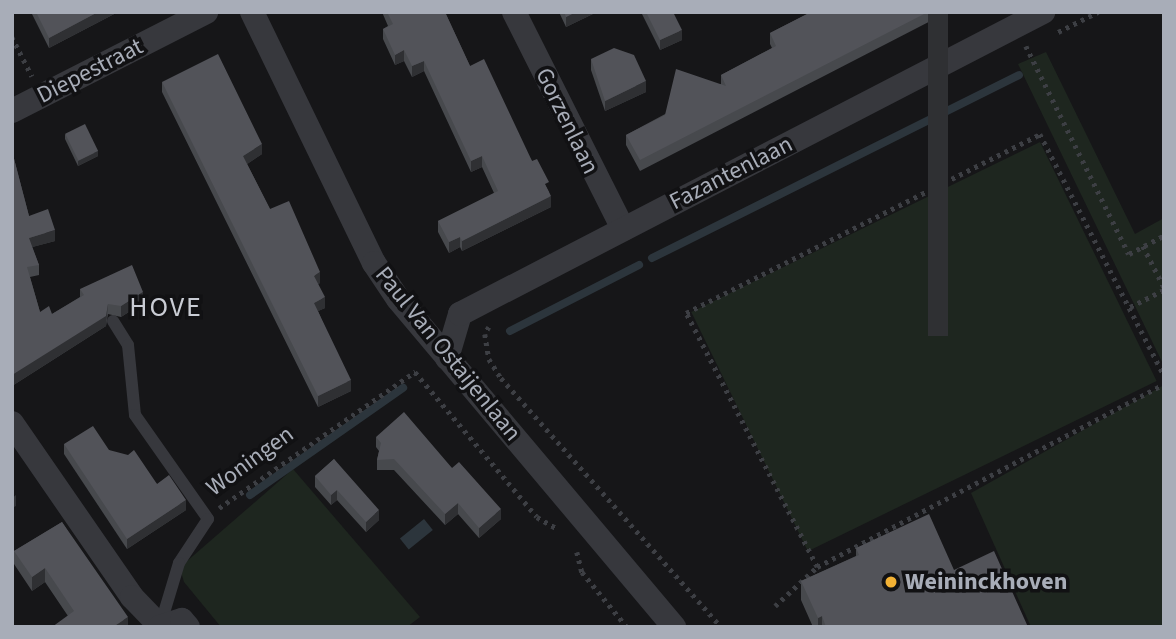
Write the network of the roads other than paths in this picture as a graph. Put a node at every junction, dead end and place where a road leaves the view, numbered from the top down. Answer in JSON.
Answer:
{"nodes":[{"id":1,"x":206,"y":12,"type":"edge"},
{"id":2,"x":252,"y":12,"type":"edge"},
{"id":3,"x":514,"y":12,"type":"edge"},
{"id":4,"x":1043,"y":12,"type":"edge"},
{"id":5,"x":12,"y":111,"type":"edge"},
{"id":6,"x":623,"y":229,"type":"junction"},
{"id":7,"x":113,"y":321,"type":"dead end"},
{"id":8,"x":447,"y":358,"type":"junction"},
{"id":9,"x":12,"y":424,"type":"edge"},
{"id":10,"x":160,"y":626,"type":"edge"},
{"id":11,"x":188,"y":627,"type":"edge"},
{"id":12,"x":674,"y":627,"type":"edge"}],
"edges":[{"from":1,"to":5,"type":"street","name":"Diepestraat"},
{"from":2,"to":8,"type":"street","name":"Paul Van Ostaijenlaan"},
{"from":3,"to":6,"type":"street","name":"Gorzenlaan"},
{"from":4,"to":6,"type":"street","name":"Fazantenlaan"},
{"from":6,"to":8,"type":"street","name":"Fazantenlaan"},
{"from":7,"to":10,"type":"lane","name":"Woningen"},
{"from":8,"to":12,"type":"street","name":"Paul Van Ostaijenlaan"},
{"from":9,"to":10,"type":"street"},
{"from":10,"to":11,"type":"street"}]}
